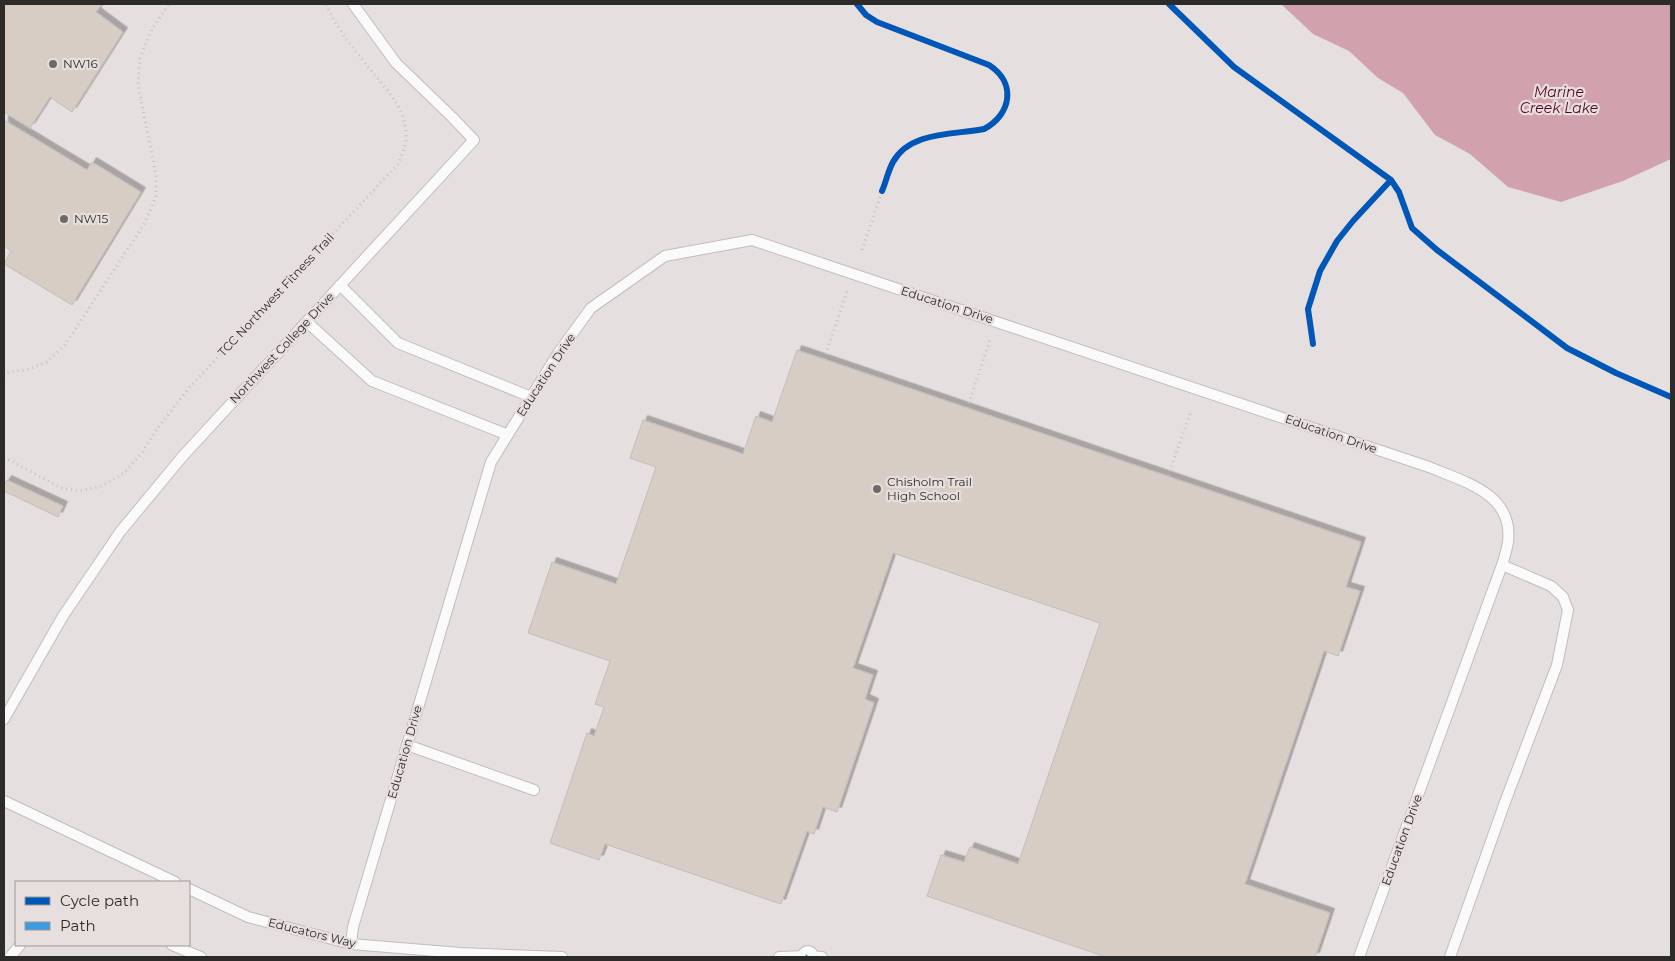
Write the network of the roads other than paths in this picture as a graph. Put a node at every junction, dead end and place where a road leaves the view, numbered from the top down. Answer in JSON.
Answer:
{"nodes":[{"id":1,"x":353,"y":4,"type":"edge"},
{"id":2,"x":340,"y":285,"type":"junction"},
{"id":3,"x":307,"y":322,"type":"junction"},
{"id":4,"x":532,"y":396,"type":"junction"},
{"id":5,"x":508,"y":435,"type":"junction"},
{"id":6,"x":1502,"y":565,"type":"junction"},
{"id":7,"x":4,"y":718,"type":"edge"},
{"id":8,"x":407,"y":745,"type":"junction"},
{"id":9,"x":534,"y":790,"type":"dead end"},
{"id":10,"x":4,"y":801,"type":"edge"},
{"id":11,"x":173,"y":881,"type":"edge"},
{"id":12,"x":190,"y":889,"type":"edge"},
{"id":13,"x":352,"y":944,"type":"junction"},
{"id":14,"x":19,"y":946,"type":"edge"},
{"id":15,"x":174,"y":946,"type":"edge"},
{"id":16,"x":10,"y":957,"type":"edge"},
{"id":17,"x":201,"y":957,"type":"edge"},
{"id":18,"x":562,"y":957,"type":"edge"},
{"id":19,"x":779,"y":957,"type":"edge"},
{"id":20,"x":812,"y":957,"type":"edge"},
{"id":21,"x":1359,"y":957,"type":"edge"},
{"id":22,"x":1450,"y":957,"type":"edge"}],
"edges":[{"from":1,"to":2,"type":"lane","name":"Northwest College Drive"},
{"from":2,"to":3,"type":"lane","name":"Northwest College Drive"},
{"from":2,"to":4,"type":"lane"},
{"from":3,"to":5,"type":"lane"},
{"from":3,"to":7,"type":"lane","name":"Northwest College Drive"},
{"from":4,"to":5,"type":"lane","name":"Education Drive"},
{"from":4,"to":6,"type":"lane","name":"Education Drive"},
{"from":5,"to":8,"type":"lane","name":"Education Drive"},
{"from":6,"to":21,"type":"lane","name":"Education Drive"},
{"from":6,"to":22,"type":"lane"},
{"from":8,"to":9,"type":"lane"},
{"from":8,"to":13,"type":"lane","name":"Education Drive"},
{"from":10,"to":11,"type":"lane"},
{"from":12,"to":13,"type":"lane","name":"Educators Way"},
{"from":13,"to":18,"type":"lane","name":"Educators Way"},
{"from":14,"to":16,"type":"lane"},
{"from":15,"to":17,"type":"lane"},
{"from":19,"to":20,"type":"lane"}]}
